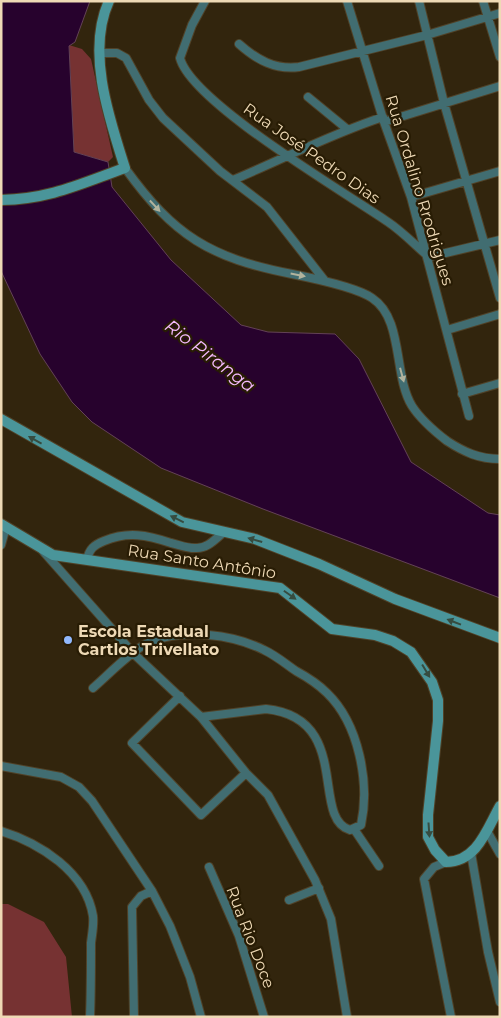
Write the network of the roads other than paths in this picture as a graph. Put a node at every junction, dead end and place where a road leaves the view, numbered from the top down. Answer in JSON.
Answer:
{"nodes":[{"id":1,"x":110,"y":1,"type":"edge"},
{"id":2,"x":205,"y":1,"type":"edge"},
{"id":3,"x":348,"y":1,"type":"edge"},
{"id":4,"x":420,"y":1,"type":"edge"},
{"id":5,"x":483,"y":1,"type":"edge"},
{"id":6,"x":500,"y":12,"type":"edge"},
{"id":7,"x":487,"y":16,"type":"junction"},
{"id":8,"x":427,"y":35,"type":"junction"},
{"id":9,"x":239,"y":44,"type":"dead end"},
{"id":10,"x":363,"y":51,"type":"junction"},
{"id":11,"x":99,"y":53,"type":"junction"},
{"id":12,"x":500,"y":57,"type":"edge"},
{"id":13,"x":500,"y":86,"type":"edge"},
{"id":14,"x":308,"y":97,"type":"dead end"},
{"id":15,"x":444,"y":103,"type":"junction"},
{"id":16,"x":383,"y":119,"type":"junction"},
{"id":17,"x":347,"y":129,"type":"junction"},
{"id":18,"x":290,"y":157,"type":"junction"},
{"id":19,"x":122,"y":169,"type":"junction"},
{"id":20,"x":500,"y":171,"type":"edge"},
{"id":21,"x":233,"y":180,"type":"junction"},
{"id":22,"x":466,"y":181,"type":"junction"},
{"id":23,"x":411,"y":197,"type":"junction"},
{"id":24,"x":1,"y":200,"type":"edge"},
{"id":25,"x":500,"y":240,"type":"edge"},
{"id":26,"x":484,"y":243,"type":"junction"},
{"id":27,"x":429,"y":257,"type":"junction"},
{"id":28,"x":325,"y":281,"type":"junction"},
{"id":29,"x":500,"y":298,"type":"edge"},
{"id":30,"x":500,"y":314,"type":"edge"},
{"id":31,"x":448,"y":330,"type":"junction"},
{"id":32,"x":500,"y":383,"type":"edge"},
{"id":33,"x":462,"y":394,"type":"junction"},
{"id":34,"x":469,"y":416,"type":"dead end"},
{"id":35,"x":1,"y":419,"type":"edge"},
{"id":36,"x":500,"y":459,"type":"edge"},
{"id":37,"x":4,"y":525,"type":"edge"},
{"id":38,"x":223,"y":533,"type":"junction"},
{"id":39,"x":1,"y":545,"type":"edge"},
{"id":40,"x":38,"y":546,"type":"junction"},
{"id":41,"x":87,"y":560,"type":"junction"},
{"id":42,"x":500,"y":638,"type":"edge"},
{"id":43,"x":134,"y":654,"type":"junction"},
{"id":44,"x":93,"y":688,"type":"dead end"},
{"id":45,"x":180,"y":696,"type":"junction"},
{"id":46,"x":201,"y":717,"type":"junction"},
{"id":47,"x":1,"y":766,"type":"edge"},
{"id":48,"x":246,"y":773,"type":"junction"},
{"id":49,"x":500,"y":806,"type":"edge"},
{"id":50,"x":354,"y":830,"type":"junction"},
{"id":51,"x":1,"y":831,"type":"edge"},
{"id":52,"x":486,"y":831,"type":"junction"},
{"id":53,"x":471,"y":853,"type":"junction"},
{"id":54,"x":500,"y":854,"type":"edge"},
{"id":55,"x":446,"y":862,"type":"junction"},
{"id":56,"x":379,"y":866,"type":"dead end"},
{"id":57,"x":209,"y":867,"type":"dead end"},
{"id":58,"x":319,"y":888,"type":"junction"},
{"id":59,"x":152,"y":891,"type":"junction"},
{"id":60,"x":289,"y":900,"type":"dead end"},
{"id":61,"x":500,"y":1002,"type":"edge"},
{"id":62,"x":90,"y":1017,"type":"edge"},
{"id":63,"x":134,"y":1017,"type":"edge"},
{"id":64,"x":201,"y":1017,"type":"edge"},
{"id":65,"x":264,"y":1017,"type":"edge"},
{"id":66,"x":347,"y":1017,"type":"edge"},
{"id":67,"x":451,"y":1017,"type":"edge"}],
"edges":[{"from":1,"to":11,"type":"main road"},
{"from":2,"to":18,"type":"street","name":"Rua José Pedro Dias"},
{"from":3,"to":10,"type":"street","name":"Rua Ordalino Rrodrigues"},
{"from":4,"to":8,"type":"street"},
{"from":5,"to":7,"type":"street"},
{"from":6,"to":7,"type":"street"},
{"from":7,"to":8,"type":"street"},
{"from":7,"to":12,"type":"street"},
{"from":8,"to":10,"type":"street"},
{"from":8,"to":15,"type":"street"},
{"from":9,"to":10,"type":"street"},
{"from":10,"to":16,"type":"street","name":"Rua Ordalino Rrodrigues"},
{"from":11,"to":19,"type":"main road"},
{"from":11,"to":21,"type":"street"},
{"from":13,"to":15,"type":"street"},
{"from":14,"to":17,"type":"street"},
{"from":15,"to":16,"type":"street"},
{"from":15,"to":22,"type":"street"},
{"from":16,"to":17,"type":"street"},
{"from":16,"to":23,"type":"street","name":"Rua Ordalino Rrodrigues"},
{"from":17,"to":18,"type":"street"},
{"from":18,"to":21,"type":"street"},
{"from":18,"to":27,"type":"street","name":"Rua José Pedro Dias"},
{"from":19,"to":24,"type":"main road"},
{"from":19,"to":28,"type":"street","one_way":true},
{"from":20,"to":22,"type":"street"},
{"from":21,"to":28,"type":"street"},
{"from":22,"to":23,"type":"street"},
{"from":22,"to":26,"type":"street"},
{"from":23,"to":27,"type":"street","name":"Rua Ordalino Rrodrigues"},
{"from":25,"to":26,"type":"street"},
{"from":26,"to":27,"type":"street"},
{"from":26,"to":29,"type":"street"},
{"from":27,"to":31,"type":"street","name":"Rua Ordalino Rrodrigues"},
{"from":28,"to":36,"type":"street","one_way":true},
{"from":30,"to":31,"type":"street"},
{"from":31,"to":33,"type":"street","name":"Rua Ordalino Rrodrigues"},
{"from":32,"to":33,"type":"street"},
{"from":33,"to":34,"type":"street","name":"Rua Ordalino Rrodrigues"},
{"from":38,"to":35,"type":"main road","one_way":true},
{"from":37,"to":39,"type":"street"},
{"from":37,"to":40,"type":"main road","name":"Rua Santo Antônio"},
{"from":38,"to":41,"type":"street"},
{"from":42,"to":38,"type":"main road","one_way":true},
{"from":40,"to":41,"type":"main road","name":"Rua Santo Antônio"},
{"from":40,"to":43,"type":"street"},
{"from":41,"to":55,"type":"main road","name":"Rua Santo Antônio","one_way":true},
{"from":43,"to":44,"type":"street"},
{"from":43,"to":45,"type":"street"},
{"from":43,"to":50,"type":"street"},
{"from":45,"to":46,"type":"street"},
{"from":45,"to":48,"type":"street"},
{"from":46,"to":48,"type":"street"},
{"from":46,"to":50,"type":"street"},
{"from":47,"to":59,"type":"street"},
{"from":48,"to":58,"type":"street"},
{"from":49,"to":52,"type":"main road"},
{"from":50,"to":56,"type":"street"},
{"from":51,"to":62,"type":"street"},
{"from":52,"to":53,"type":"main road"},
{"from":52,"to":54,"type":"street"},
{"from":53,"to":55,"type":"main road"},
{"from":53,"to":61,"type":"street"},
{"from":55,"to":67,"type":"street"},
{"from":57,"to":65,"type":"street","name":"Rua Rio Doce"},
{"from":58,"to":60,"type":"street"},
{"from":58,"to":66,"type":"street"},
{"from":59,"to":63,"type":"street"},
{"from":59,"to":64,"type":"street"}]}
